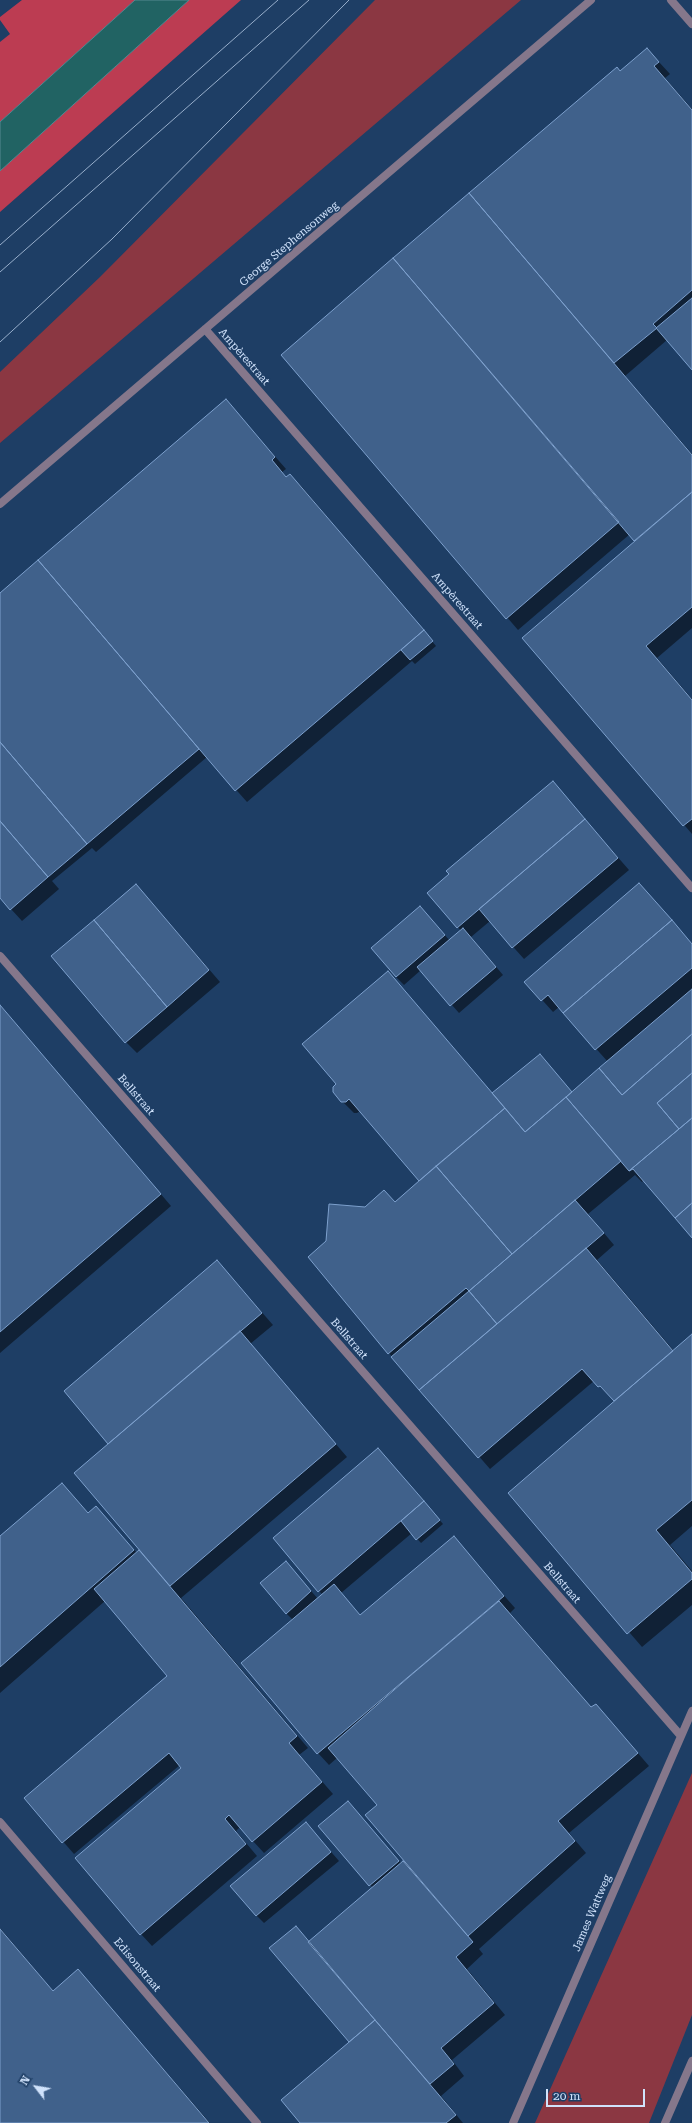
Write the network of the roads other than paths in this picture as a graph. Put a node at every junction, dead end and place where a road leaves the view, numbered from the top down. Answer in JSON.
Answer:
{"nodes":[{"id":1,"x":592,"y":0,"type":"edge"},
{"id":2,"x":671,"y":0,"type":"edge"},
{"id":3,"x":692,"y":24,"type":"edge"},
{"id":4,"x":205,"y":329,"type":"junction"},
{"id":5,"x":0,"y":504,"type":"edge"},
{"id":6,"x":692,"y":888,"type":"edge"},
{"id":7,"x":0,"y":956,"type":"edge"},
{"id":8,"x":692,"y":1711,"type":"edge"},
{"id":9,"x":681,"y":1736,"type":"junction"},
{"id":10,"x":0,"y":1822,"type":"edge"},
{"id":11,"x":692,"y":2061,"type":"edge"},
{"id":12,"x":257,"y":2123,"type":"edge"},
{"id":13,"x":513,"y":2123,"type":"edge"},
{"id":14,"x":665,"y":2123,"type":"edge"}],
"edges":[{"from":1,"to":4,"type":"street","name":"George Stephensonweg"},
{"from":2,"to":3,"type":"street"},
{"from":4,"to":5,"type":"street","name":"George Stephensonweg"},
{"from":4,"to":6,"type":"street","name":"Ampèrestraat"},
{"from":7,"to":9,"type":"street","name":"Bellstraat"},
{"from":8,"to":9,"type":"street","name":"James Wattweg"},
{"from":9,"to":13,"type":"street","name":"James Wattweg"},
{"from":10,"to":12,"type":"street","name":"Edisonstraat"},
{"from":11,"to":14,"type":"street"}]}
